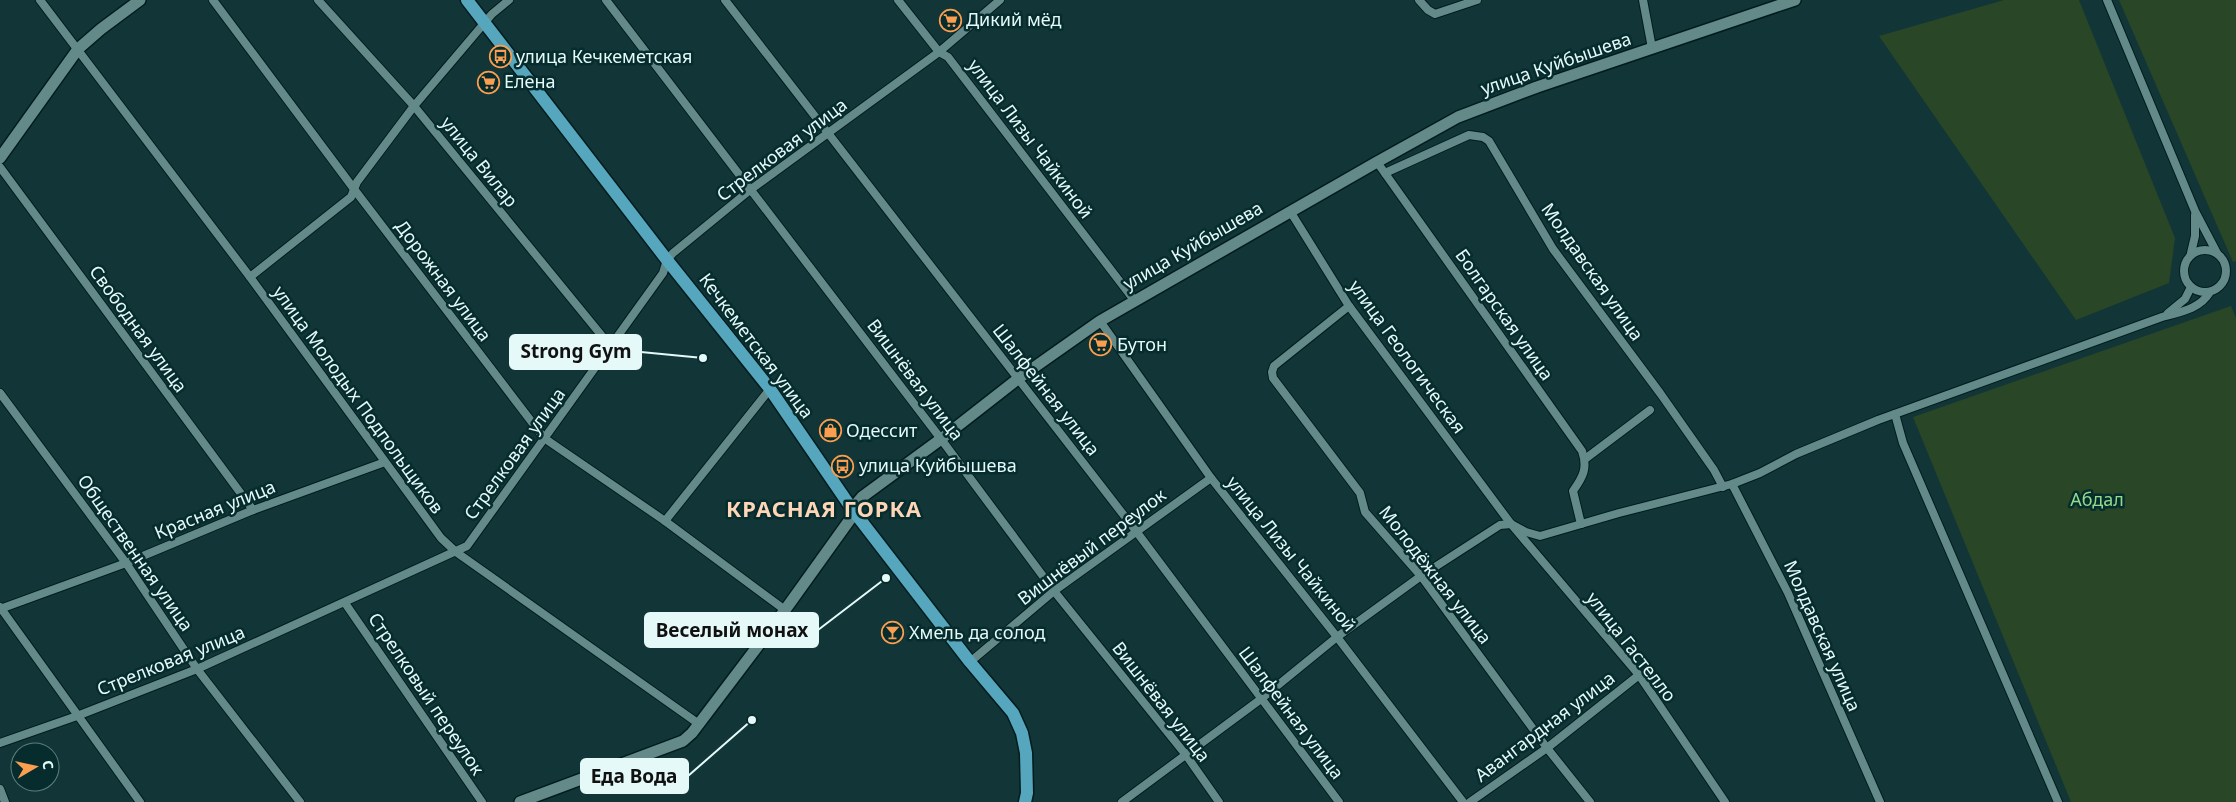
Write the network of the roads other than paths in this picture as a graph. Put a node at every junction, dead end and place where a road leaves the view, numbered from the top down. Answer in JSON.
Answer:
{"nodes":[{"id":1,"x":40,"y":0,"type":"edge"},
{"id":2,"x":140,"y":0,"type":"edge"},
{"id":3,"x":213,"y":0,"type":"edge"},
{"id":4,"x":318,"y":0,"type":"edge"},
{"id":5,"x":467,"y":0,"type":"edge"},
{"id":6,"x":509,"y":0,"type":"edge"},
{"id":7,"x":606,"y":0,"type":"edge"},
{"id":8,"x":725,"y":0,"type":"edge"},
{"id":9,"x":898,"y":0,"type":"edge"},
{"id":10,"x":1000,"y":0,"type":"edge"},
{"id":11,"x":1419,"y":0,"type":"edge"},
{"id":12,"x":1477,"y":0,"type":"edge"},
{"id":13,"x":1642,"y":0,"type":"edge"},
{"id":14,"x":1796,"y":0,"type":"edge"},
{"id":15,"x":2107,"y":0,"type":"edge"},
{"id":16,"x":484,"y":24,"type":"junction"},
{"id":17,"x":1652,"y":48,"type":"junction"},
{"id":18,"x":78,"y":49,"type":"junction"},
{"id":19,"x":939,"y":52,"type":"junction"},
{"id":20,"x":414,"y":106,"type":"junction"},
{"id":21,"x":827,"y":134,"type":"junction"},
{"id":22,"x":0,"y":158,"type":"edge"},
{"id":23,"x":1377,"y":162,"type":"junction"},
{"id":24,"x":0,"y":167,"type":"edge"},
{"id":25,"x":1385,"y":173,"type":"junction"},
{"id":26,"x":354,"y":189,"type":"junction"},
{"id":27,"x":750,"y":190,"type":"junction"},
{"id":28,"x":2195,"y":210,"type":"junction"},
{"id":29,"x":1290,"y":211,"type":"junction"},
{"id":30,"x":2191,"y":253,"type":"junction"},
{"id":31,"x":2217,"y":253,"type":"junction"},
{"id":32,"x":668,"y":260,"type":"junction"},
{"id":33,"x":250,"y":277,"type":"junction"},
{"id":34,"x":2191,"y":287,"type":"junction"},
{"id":35,"x":2210,"y":292,"type":"junction"},
{"id":36,"x":1134,"y":300,"type":"junction"},
{"id":37,"x":1349,"y":306,"type":"junction"},
{"id":38,"x":2162,"y":317,"type":"junction"},
{"id":39,"x":1100,"y":321,"type":"junction"},
{"id":40,"x":611,"y":347,"type":"junction"},
{"id":41,"x":1019,"y":378,"type":"junction"},
{"id":42,"x":770,"y":389,"type":"junction"},
{"id":43,"x":0,"y":393,"type":"edge"},
{"id":44,"x":1650,"y":410,"type":"dead end"},
{"id":45,"x":1895,"y":414,"type":"junction"},
{"id":46,"x":544,"y":438,"type":"junction"},
{"id":47,"x":941,"y":439,"type":"junction"},
{"id":48,"x":1585,"y":459,"type":"junction"},
{"id":49,"x":385,"y":462,"type":"junction"},
{"id":50,"x":1211,"y":478,"type":"junction"},
{"id":51,"x":1732,"y":484,"type":"junction"},
{"id":52,"x":1723,"y":487,"type":"junction"},
{"id":53,"x":852,"y":509,"type":"junction"},
{"id":54,"x":253,"y":510,"type":"junction"},
{"id":55,"x":1506,"y":516,"type":"joint"},
{"id":56,"x":665,"y":521,"type":"junction"},
{"id":57,"x":1511,"y":524,"type":"junction"},
{"id":58,"x":1581,"y":524,"type":"junction"},
{"id":59,"x":1136,"y":531,"type":"junction"},
{"id":60,"x":456,"y":552,"type":"junction"},
{"id":61,"x":126,"y":563,"type":"junction"},
{"id":62,"x":1422,"y":576,"type":"junction"},
{"id":63,"x":1054,"y":591,"type":"junction"},
{"id":64,"x":345,"y":602,"type":"junction"},
{"id":65,"x":0,"y":608,"type":"edge"},
{"id":66,"x":785,"y":610,"type":"junction"},
{"id":67,"x":1338,"y":637,"type":"junction"},
{"id":68,"x":970,"y":662,"type":"junction"},
{"id":69,"x":197,"y":669,"type":"junction"},
{"id":70,"x":1639,"y":675,"type":"junction"},
{"id":71,"x":1261,"y":699,"type":"junction"},
{"id":72,"x":77,"y":716,"type":"junction"},
{"id":73,"x":699,"y":724,"type":"junction"},
{"id":74,"x":0,"y":743,"type":"edge"},
{"id":75,"x":1547,"y":748,"type":"junction"},
{"id":76,"x":1186,"y":756,"type":"junction"},
{"id":77,"x":0,"y":789,"type":"edge"},
{"id":78,"x":5,"y":802,"type":"edge"},
{"id":79,"x":140,"y":802,"type":"edge"},
{"id":80,"x":300,"y":802,"type":"edge"},
{"id":81,"x":482,"y":802,"type":"edge"},
{"id":82,"x":520,"y":802,"type":"edge"},
{"id":83,"x":1024,"y":802,"type":"edge"},
{"id":84,"x":1122,"y":802,"type":"edge"},
{"id":85,"x":1219,"y":802,"type":"edge"},
{"id":86,"x":1339,"y":802,"type":"edge"},
{"id":87,"x":1464,"y":802,"type":"edge"},
{"id":88,"x":1470,"y":802,"type":"edge"},
{"id":89,"x":1590,"y":802,"type":"edge"},
{"id":90,"x":1725,"y":802,"type":"edge"},
{"id":91,"x":1880,"y":802,"type":"edge"},
{"id":92,"x":2058,"y":802,"type":"edge"}],
"edges":[{"from":1,"to":18,"type":"street","name":"улица Молодых Подпольщиков"},
{"from":2,"to":18,"type":"main road"},
{"from":3,"to":26,"type":"street","name":"Дорожная улица"},
{"from":4,"to":20,"type":"street","name":"улица Вилар"},
{"from":5,"to":16,"type":"main road","name":"Кечкеметская улица"},
{"from":6,"to":16,"type":"street"},
{"from":7,"to":27,"type":"street","name":"Вишнёвая улица"},
{"from":8,"to":21,"type":"street","name":"Шалфейная улица"},
{"from":9,"to":19,"type":"street","name":"улица Лизы Чайкиной"},
{"from":10,"to":19,"type":"street","name":"Стрелковая улица"},
{"from":11,"to":12,"type":"street"},
{"from":13,"to":17,"type":"street"},
{"from":14,"to":17,"type":"main road","name":"улица Куйбышева"},
{"from":15,"to":28,"type":"street"},
{"from":16,"to":20,"type":"street"},
{"from":16,"to":32,"type":"main road","name":"Кечкеметская улица"},
{"from":17,"to":23,"type":"main road","name":"улица Куйбышева"},
{"from":18,"to":22,"type":"main road"},
{"from":18,"to":33,"type":"street","name":"улица Молодых Подпольщиков"},
{"from":19,"to":21,"type":"street","name":"Стрелковая улица"},
{"from":19,"to":36,"type":"street","name":"улица Лизы Чайкиной"},
{"from":20,"to":26,"type":"street"},
{"from":20,"to":40,"type":"street","name":"улица Вилар"},
{"from":21,"to":27,"type":"street","name":"Стрелковая улица"},
{"from":21,"to":41,"type":"street","name":"Шалфейная улица"},
{"from":23,"to":25,"type":"street","name":"Болгарская улица"},
{"from":23,"to":29,"type":"main road","name":"улица Куйбышева"},
{"from":24,"to":54,"type":"street","name":"Свободная улица"},
{"from":25,"to":48,"type":"street","name":"Болгарская улица"},
{"from":25,"to":52,"type":"street","name":"Молдавская улица"},
{"from":26,"to":33,"type":"street"},
{"from":26,"to":46,"type":"street","name":"Дорожная улица"},
{"from":27,"to":32,"type":"street","name":"Стрелковая улица"},
{"from":27,"to":47,"type":"street","name":"Вишнёвая улица"},
{"from":28,"to":30,"type":"street"},
{"from":28,"to":31,"type":"street"},
{"from":29,"to":36,"type":"main road","name":"улица Куйбышева"},
{"from":29,"to":37,"type":"street","name":"улица Геологическая"},
{"from":30,"to":31,"type":"street"},
{"from":30,"to":34,"type":"street"},
{"from":31,"to":35,"type":"street"},
{"from":32,"to":40,"type":"street","name":"Стрелковая улица"},
{"from":32,"to":42,"type":"main road","name":"Кечкеметская улица"},
{"from":33,"to":49,"type":"street","name":"улица Молодых Подпольщиков"},
{"from":34,"to":35,"type":"street"},
{"from":34,"to":38,"type":"street"},
{"from":35,"to":38,"type":"street"},
{"from":36,"to":39,"type":"main road","name":"улица Куйбышева"},
{"from":37,"to":55,"type":"street","name":"улица Геологическая"},
{"from":37,"to":62,"type":"street","name":"Молодёжная улица"},
{"from":38,"to":45,"type":"street"},
{"from":39,"to":41,"type":"main road","name":"улица Куйбышева"},
{"from":39,"to":50,"type":"street","name":"улица Лизы Чайкиной"},
{"from":40,"to":46,"type":"street","name":"Стрелковая улица"},
{"from":41,"to":47,"type":"main road","name":"улица Куйбышева"},
{"from":41,"to":59,"type":"street","name":"Шалфейная улица"},
{"from":42,"to":53,"type":"main road","name":"Кечкеметская улица"},
{"from":42,"to":56,"type":"street"},
{"from":43,"to":61,"type":"street","name":"Общественная улица"},
{"from":44,"to":48,"type":"street"},
{"from":45,"to":51,"type":"street"},
{"from":45,"to":92,"type":"street"},
{"from":46,"to":56,"type":"street","name":"Дорожная улица"},
{"from":46,"to":60,"type":"street","name":"Стрелковая улица"},
{"from":47,"to":53,"type":"main road","name":"улица Куйбышева"},
{"from":47,"to":63,"type":"street","name":"Вишнёвая улица"},
{"from":48,"to":58,"type":"street"},
{"from":49,"to":54,"type":"street","name":"Красная улица"},
{"from":49,"to":60,"type":"street","name":"улица Молодых Подпольщиков"},
{"from":50,"to":59,"type":"street","name":"Вишнёвый переулок"},
{"from":50,"to":67,"type":"street","name":"улица Лизы Чайкиной"},
{"from":51,"to":52,"type":"street"},
{"from":51,"to":91,"type":"street","name":"Молдавская улица"},
{"from":52,"to":58,"type":"street"},
{"from":53,"to":66,"type":"main road","name":"улица Куйбышева"},
{"from":53,"to":68,"type":"main road","name":"Кечкеметская улица"},
{"from":54,"to":61,"type":"street","name":"Красная улица"},
{"from":55,"to":57,"type":"street","name":"улица Гастелло"},
{"from":56,"to":66,"type":"street","name":"Дорожная улица"},
{"from":57,"to":58,"type":"street"},
{"from":57,"to":62,"type":"street"},
{"from":57,"to":70,"type":"street","name":"улица Гастелло"},
{"from":59,"to":63,"type":"street","name":"Вишнёвый переулок"},
{"from":59,"to":71,"type":"street","name":"Шалфейная улица"},
{"from":60,"to":64,"type":"street","name":"Стрелковая улица"},
{"from":60,"to":73,"type":"street","name":"улица Молодых Подпольщиков"},
{"from":61,"to":65,"type":"street","name":"Красная улица"},
{"from":61,"to":69,"type":"street","name":"Общественная улица"},
{"from":62,"to":67,"type":"street"},
{"from":62,"to":75,"type":"street","name":"Молодёжная улица"},
{"from":63,"to":68,"type":"street","name":"Вишнёвый переулок"},
{"from":63,"to":76,"type":"street","name":"Вишнёвая улица"},
{"from":64,"to":69,"type":"street","name":"Стрелковая улица"},
{"from":64,"to":81,"type":"street","name":"Стрелковый переулок"},
{"from":65,"to":72,"type":"street"},
{"from":66,"to":73,"type":"main road","name":"улица Куйбышева"},
{"from":67,"to":71,"type":"street"},
{"from":67,"to":87,"type":"street","name":"улица Лизы Чайкиной"},
{"from":68,"to":83,"type":"main road","name":"Кечкеметская улица"},
{"from":69,"to":72,"type":"street","name":"Стрелковая улица"},
{"from":69,"to":80,"type":"street","name":"Общественная улица"},
{"from":70,"to":75,"type":"street","name":"Авангардная улица"},
{"from":70,"to":90,"type":"street","name":"улица Гастелло"},
{"from":71,"to":76,"type":"street"},
{"from":71,"to":86,"type":"street","name":"Шалфейная улица"},
{"from":72,"to":74,"type":"street","name":"Стрелковая улица"},
{"from":72,"to":79,"type":"street"},
{"from":73,"to":82,"type":"main road","name":"улица Куйбышева"},
{"from":75,"to":88,"type":"street","name":"Авангардная улица"},
{"from":75,"to":89,"type":"street","name":"Молодёжная улица"},
{"from":76,"to":84,"type":"street"},
{"from":76,"to":85,"type":"street","name":"Вишнёвая улица"},
{"from":77,"to":78,"type":"street"}]}
